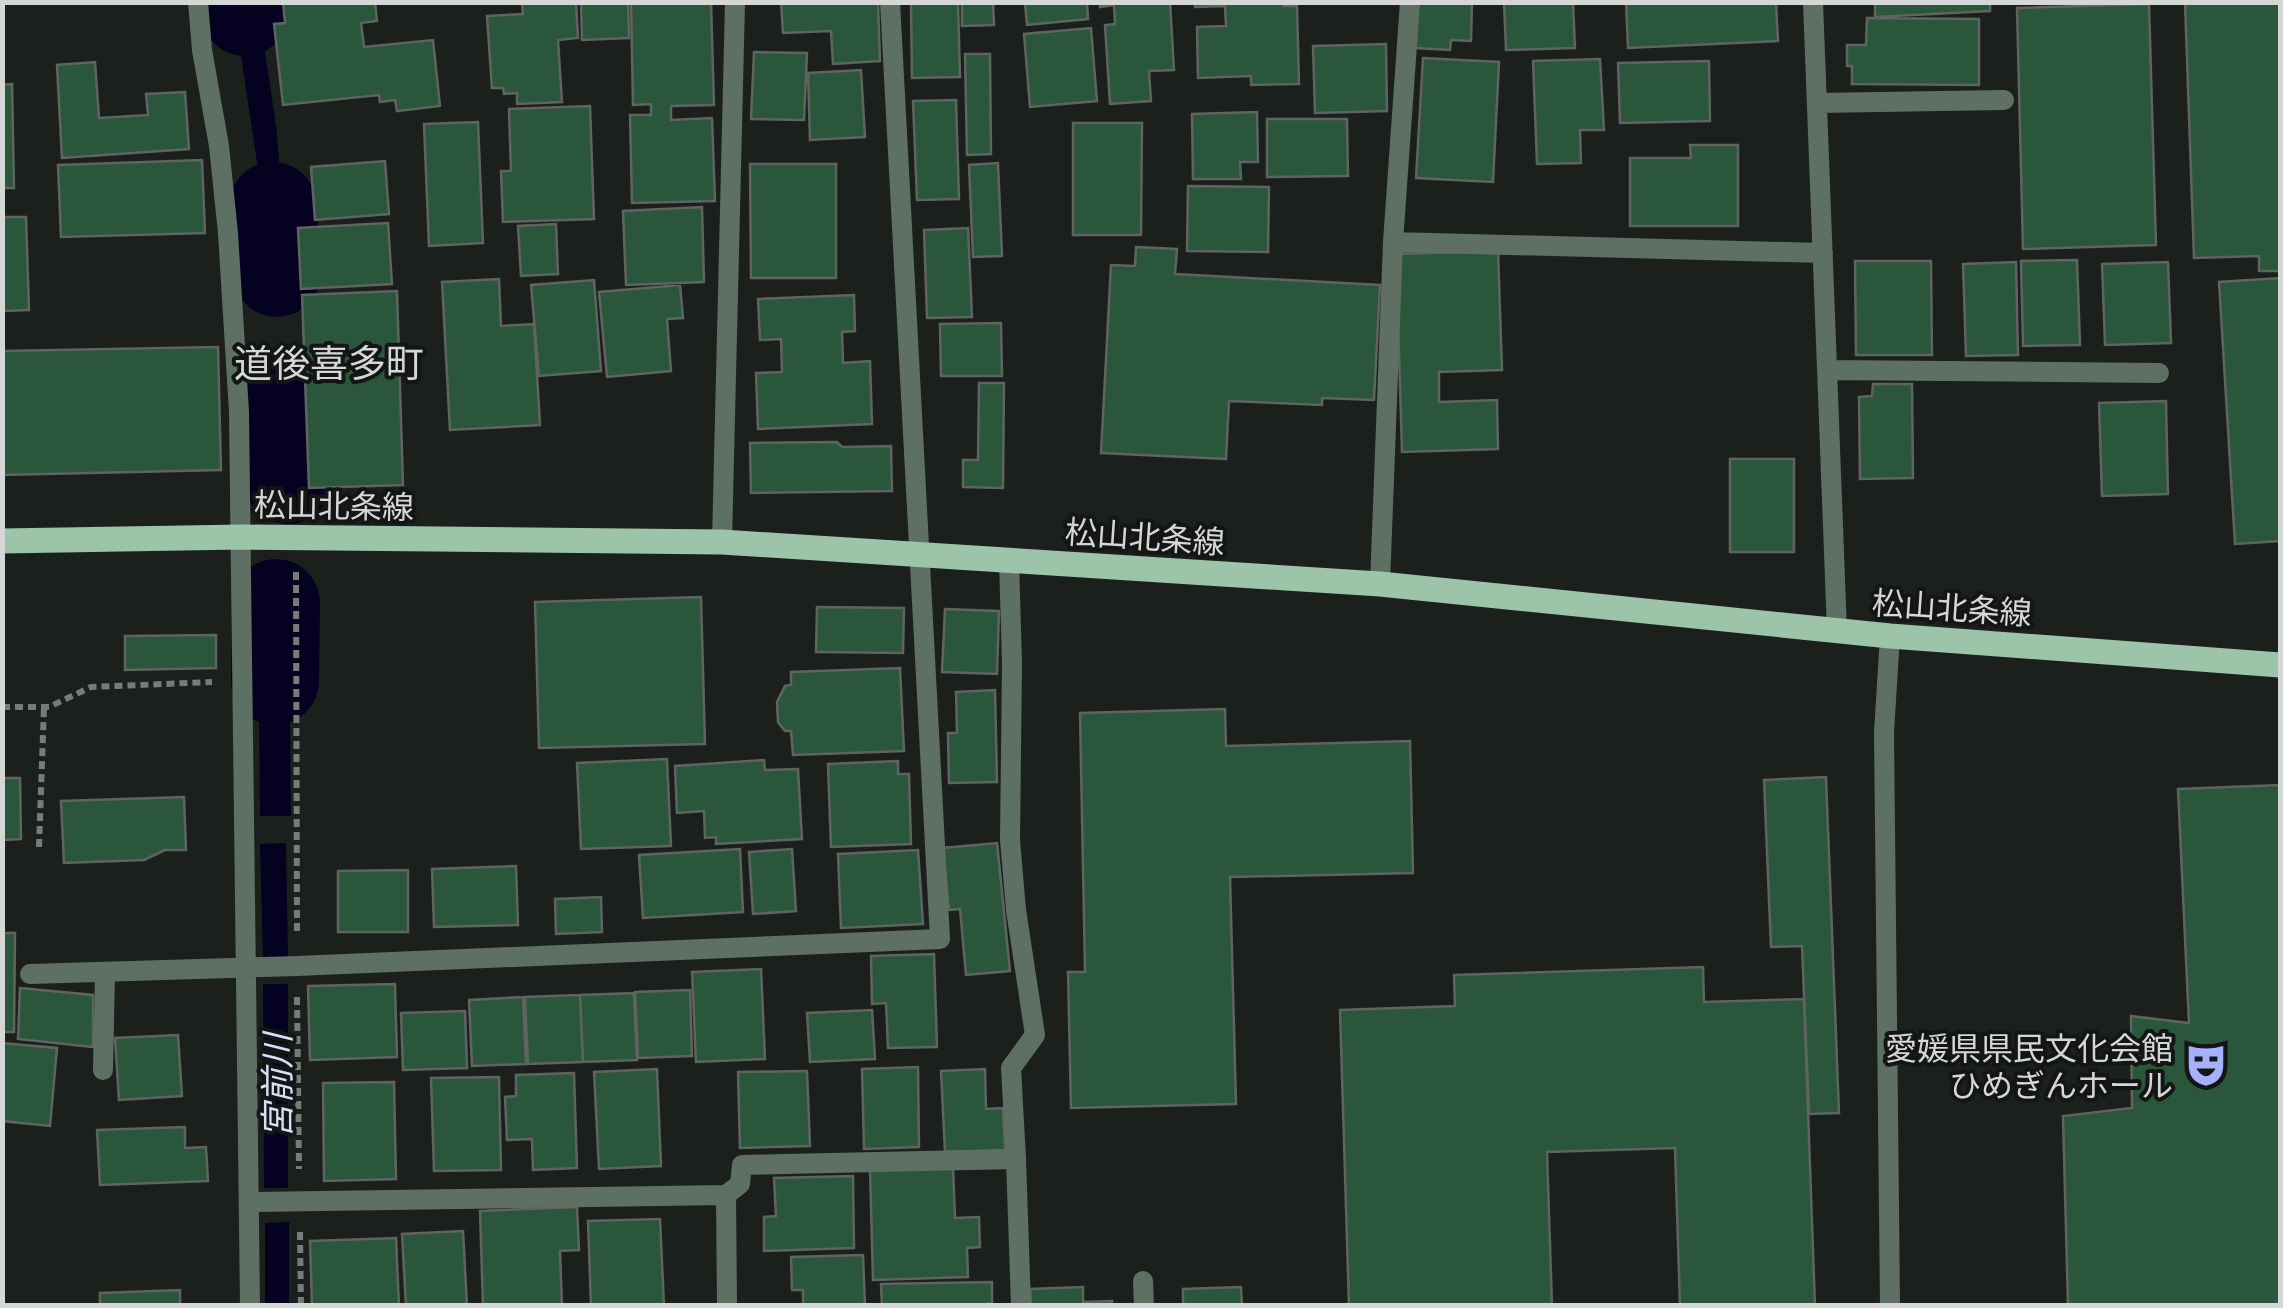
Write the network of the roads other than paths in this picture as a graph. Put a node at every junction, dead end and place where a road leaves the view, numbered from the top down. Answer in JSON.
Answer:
{"nodes":[{"id":1,"x":198,"y":2,"type":"edge"},
{"id":2,"x":735,"y":2,"type":"edge"},
{"id":3,"x":890,"y":2,"type":"edge"},
{"id":4,"x":1410,"y":2,"type":"edge"},
{"id":5,"x":1814,"y":2,"type":"edge"},
{"id":6,"x":2004,"y":100,"type":"dead end"},
{"id":7,"x":1817,"y":103,"type":"junction"},
{"id":8,"x":1392,"y":242,"type":"junction"},
{"id":9,"x":1823,"y":253,"type":"junction"},
{"id":10,"x":1827,"y":370,"type":"junction"},
{"id":11,"x":2159,"y":373,"type":"dead end"},
{"id":12,"x":242,"y":536,"type":"junction"},
{"id":13,"x":2,"y":540,"type":"edge"},
{"id":14,"x":722,"y":542,"type":"junction"},
{"id":15,"x":918,"y":555,"type":"junction"},
{"id":16,"x":1009,"y":560,"type":"junction"},
{"id":17,"x":1380,"y":584,"type":"junction"},
{"id":18,"x":1837,"y":631,"type":"junction"},
{"id":19,"x":1890,"y":636,"type":"junction"},
{"id":20,"x":2280,"y":665,"type":"edge"},
{"id":21,"x":246,"y":968,"type":"junction"},
{"id":22,"x":105,"y":972,"type":"junction"},
{"id":23,"x":30,"y":974,"type":"dead end"},
{"id":24,"x":103,"y":1070,"type":"dead end"},
{"id":25,"x":1016,"y":1160,"type":"junction"},
{"id":26,"x":726,"y":1195,"type":"junction"},
{"id":27,"x":248,"y":1202,"type":"junction"},
{"id":28,"x":1143,"y":1281,"type":"dead end"},
{"id":29,"x":250,"y":1306,"type":"edge"},
{"id":30,"x":728,"y":1306,"type":"edge"},
{"id":31,"x":1021,"y":1306,"type":"edge"},
{"id":32,"x":1144,"y":1306,"type":"edge"},
{"id":33,"x":1890,"y":1306,"type":"edge"}],
"edges":[{"from":1,"to":12,"type":"street"},
{"from":2,"to":14,"type":"street"},
{"from":3,"to":15,"type":"street"},
{"from":4,"to":8,"type":"street"},
{"from":5,"to":7,"type":"street"},
{"from":6,"to":7,"type":"street"},
{"from":7,"to":9,"type":"street"},
{"from":8,"to":9,"type":"street"},
{"from":8,"to":17,"type":"street"},
{"from":9,"to":10,"type":"street"},
{"from":10,"to":11,"type":"street"},
{"from":10,"to":18,"type":"street"},
{"from":12,"to":13,"type":"main road","name":"松山北条線"},
{"from":12,"to":14,"type":"main road","name":"松山北条線"},
{"from":12,"to":21,"type":"street"},
{"from":14,"to":15,"type":"main road","name":"松山北条線"},
{"from":15,"to":16,"type":"main road","name":"松山北条線"},
{"from":15,"to":21,"type":"street"},
{"from":16,"to":17,"type":"main road","name":"松山北条線"},
{"from":16,"to":25,"type":"street"},
{"from":17,"to":18,"type":"main road","name":"松山北条線"},
{"from":18,"to":19,"type":"main road","name":"松山北条線"},
{"from":19,"to":20,"type":"main road","name":"松山北条線"},
{"from":19,"to":33,"type":"street"},
{"from":21,"to":22,"type":"street"},
{"from":21,"to":27,"type":"street"},
{"from":22,"to":23,"type":"street"},
{"from":22,"to":24,"type":"street"},
{"from":25,"to":26,"type":"street"},
{"from":25,"to":31,"type":"street"},
{"from":26,"to":27,"type":"street"},
{"from":26,"to":30,"type":"street"},
{"from":27,"to":29,"type":"street"},
{"from":28,"to":32,"type":"street"}]}
